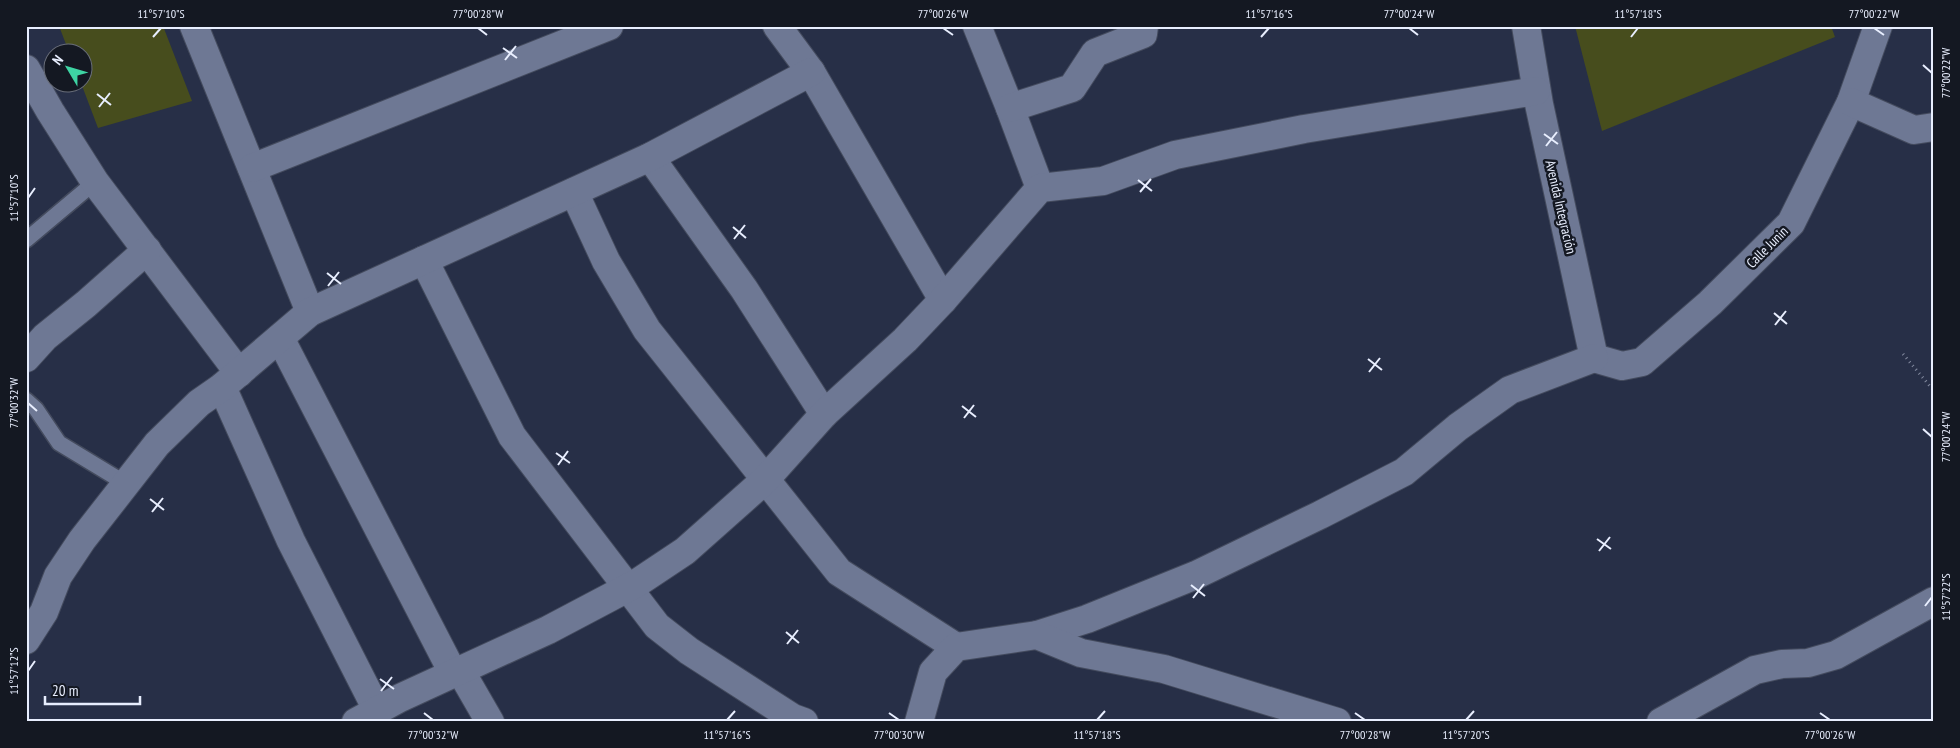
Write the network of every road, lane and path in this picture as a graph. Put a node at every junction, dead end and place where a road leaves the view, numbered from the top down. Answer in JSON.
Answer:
{"nodes":[{"id":1,"x":194,"y":26,"type":"edge"},
{"id":2,"x":609,"y":26,"type":"edge"},
{"id":3,"x":777,"y":26,"type":"edge"},
{"id":4,"x":977,"y":26,"type":"edge"},
{"id":5,"x":1144,"y":26,"type":"edge"},
{"id":6,"x":1526,"y":26,"type":"edge"},
{"id":7,"x":1878,"y":26,"type":"edge"},
{"id":8,"x":26,"y":69,"type":"edge"},
{"id":9,"x":811,"y":72,"type":"junction"},
{"id":10,"x":1536,"y":91,"type":"junction"},
{"id":11,"x":1851,"y":102,"type":"junction"},
{"id":12,"x":1010,"y":108,"type":"junction"},
{"id":13,"x":1934,"y":127,"type":"edge"},
{"id":14,"x":650,"y":157,"type":"junction"},
{"id":15,"x":252,"y":168,"type":"junction"},
{"id":16,"x":95,"y":182,"type":"junction"},
{"id":17,"x":1040,"y":188,"type":"junction"},
{"id":18,"x":574,"y":192,"type":"junction"},
{"id":19,"x":26,"y":240,"type":"edge"},
{"id":20,"x":148,"y":250,"type":"junction"},
{"id":21,"x":424,"y":260,"type":"junction"},
{"id":22,"x":943,"y":300,"type":"junction"},
{"id":23,"x":310,"y":312,"type":"junction"},
{"id":24,"x":280,"y":338,"type":"junction"},
{"id":25,"x":1903,"y":354,"type":"dead end"},
{"id":26,"x":26,"y":358,"type":"edge"},
{"id":27,"x":1594,"y":358,"type":"junction"},
{"id":28,"x":230,"y":380,"type":"junction"},
{"id":29,"x":1934,"y":391,"type":"edge"},
{"id":30,"x":26,"y":400,"type":"edge"},
{"id":31,"x":824,"y":414,"type":"junction"},
{"id":32,"x":765,"y":480,"type":"junction"},
{"id":33,"x":125,"y":483,"type":"junction"},
{"id":34,"x":628,"y":588,"type":"junction"},
{"id":35,"x":1934,"y":601,"type":"edge"},
{"id":36,"x":1037,"y":635,"type":"junction"},
{"id":37,"x":26,"y":640,"type":"edge"},
{"id":38,"x":956,"y":647,"type":"junction"},
{"id":39,"x":457,"y":672,"type":"junction"},
{"id":40,"x":366,"y":716,"type":"edge"},
{"id":41,"x":490,"y":722,"type":"edge"},
{"id":42,"x":804,"y":722,"type":"edge"},
{"id":43,"x":920,"y":722,"type":"edge"},
{"id":44,"x":1337,"y":722,"type":"edge"},
{"id":45,"x":1661,"y":722,"type":"edge"}],
"edges":[{"from":1,"to":15,"type":"street"},
{"from":2,"to":15,"type":"street"},
{"from":3,"to":9,"type":"street"},
{"from":4,"to":12,"type":"street"},
{"from":5,"to":12,"type":"street"},
{"from":6,"to":10,"type":"street","name":"Avenida Integración"},
{"from":7,"to":11,"type":"street","name":"Calle Junin"},
{"from":8,"to":16,"type":"street"},
{"from":9,"to":14,"type":"street"},
{"from":9,"to":22,"type":"street"},
{"from":10,"to":17,"type":"street"},
{"from":10,"to":27,"type":"street","name":"Avenida Integración"},
{"from":11,"to":13,"type":"street"},
{"from":11,"to":27,"type":"street","name":"Calle Junin"},
{"from":12,"to":17,"type":"street"},
{"from":14,"to":18,"type":"street"},
{"from":14,"to":31,"type":"street"},
{"from":15,"to":23,"type":"street"},
{"from":16,"to":19,"type":"lane"},
{"from":16,"to":20,"type":"street"},
{"from":17,"to":22,"type":"street"},
{"from":18,"to":21,"type":"street"},
{"from":18,"to":32,"type":"street"},
{"from":20,"to":26,"type":"street"},
{"from":20,"to":28,"type":"street"},
{"from":21,"to":23,"type":"street"},
{"from":21,"to":34,"type":"street"},
{"from":22,"to":31,"type":"street"},
{"from":23,"to":24,"type":"street"},
{"from":24,"to":28,"type":"street"},
{"from":24,"to":39,"type":"street"},
{"from":25,"to":29,"type":"path"},
{"from":27,"to":36,"type":"street"},
{"from":28,"to":33,"type":"street"},
{"from":28,"to":40,"type":"street"},
{"from":30,"to":33,"type":"lane"},
{"from":31,"to":32,"type":"street"},
{"from":32,"to":34,"type":"street"},
{"from":32,"to":38,"type":"street"},
{"from":33,"to":37,"type":"street"},
{"from":34,"to":39,"type":"street"},
{"from":34,"to":42,"type":"street"},
{"from":35,"to":45,"type":"street"},
{"from":36,"to":38,"type":"street"},
{"from":36,"to":44,"type":"street"},
{"from":38,"to":43,"type":"street"},
{"from":39,"to":40,"type":"street"},
{"from":39,"to":41,"type":"street"}]}
